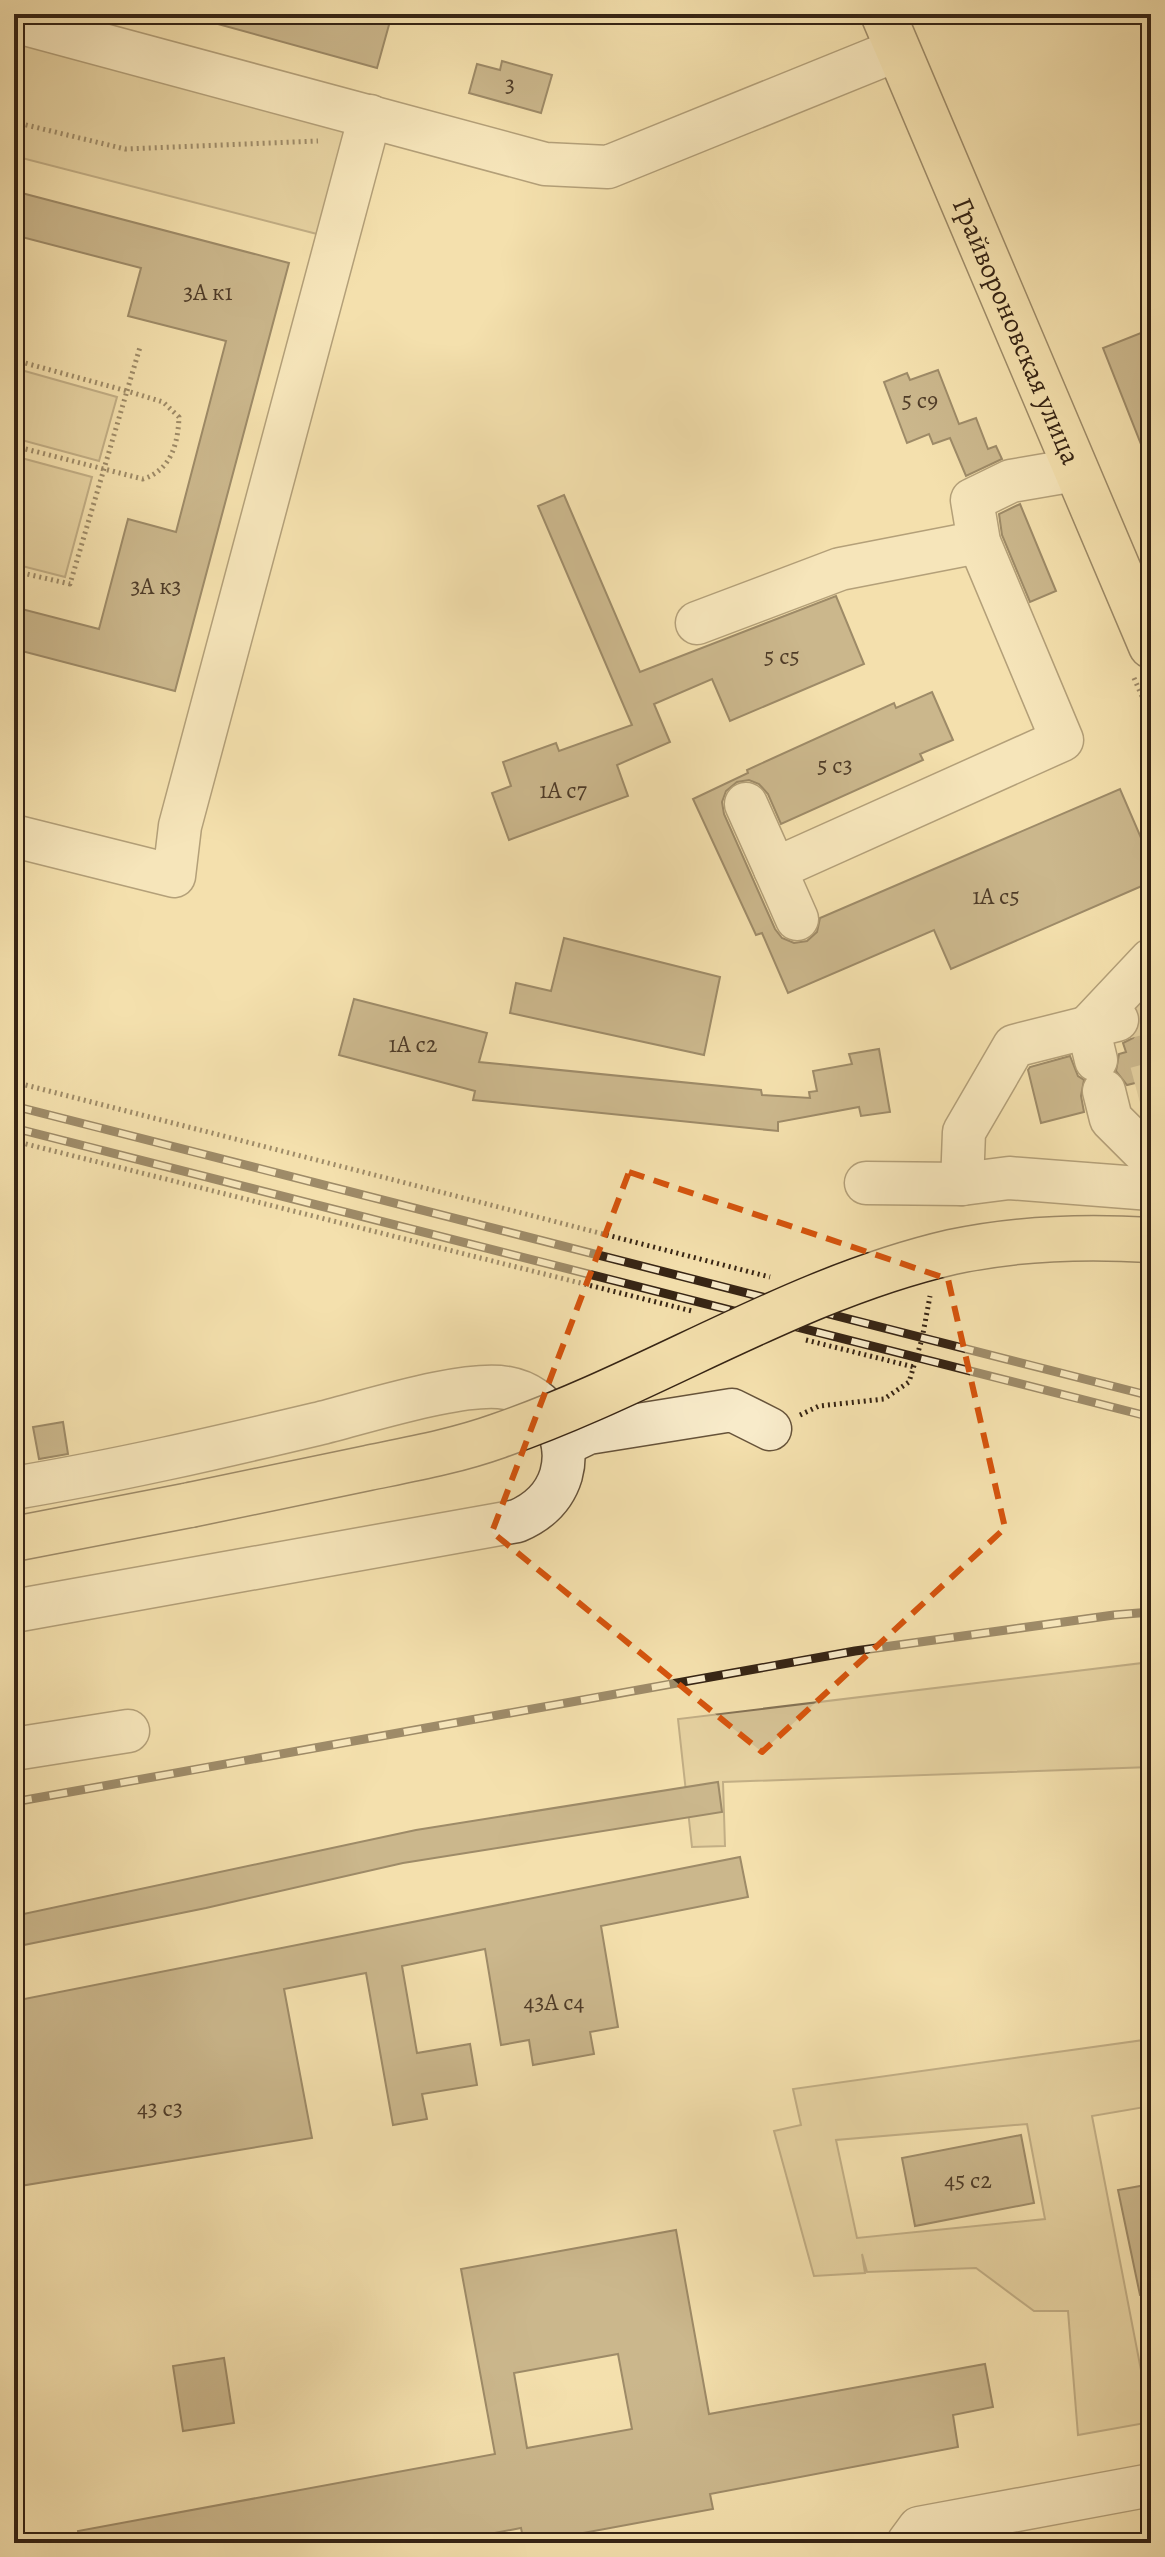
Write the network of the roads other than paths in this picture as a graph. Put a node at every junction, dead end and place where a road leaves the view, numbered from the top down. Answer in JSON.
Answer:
{"nodes":[{"id":1,"x":14,"y":21,"type":"edge"},
{"id":2,"x":890,"y":32,"type":"edge"},
{"id":3,"x":367,"y":128,"type":"junction"},
{"id":4,"x":1075,"y":470,"type":"junction"},
{"id":5,"x":979,"y":542,"type":"junction"},
{"id":6,"x":697,"y":623,"type":"dead end"},
{"id":7,"x":1151,"y":646,"type":"edge"},
{"id":8,"x":746,"y":804,"type":"dead end"},
{"id":9,"x":14,"y":836,"type":"edge"},
{"id":10,"x":775,"y":869,"type":"junction"},
{"id":11,"x":797,"y":919,"type":"dead end"},
{"id":12,"x":1151,"y":960,"type":"edge"},
{"id":13,"x":1112,"y":1071,"type":"junction"},
{"id":14,"x":1151,"y":1159,"type":"edge"},
{"id":15,"x":866,"y":1183,"type":"dead end"},
{"id":16,"x":962,"y":1184,"type":"junction"},
{"id":17,"x":1151,"y":1189,"type":"edge"},
{"id":18,"x":1151,"y":1240,"type":"edge"},
{"id":19,"x":770,"y":1429,"type":"road end"},
{"id":20,"x":563,"y":1445,"type":"junction"},
{"id":21,"x":14,"y":1488,"type":"edge"},
{"id":22,"x":14,"y":1539,"type":"edge"},
{"id":23,"x":14,"y":1611,"type":"edge"},
{"id":24,"x":128,"y":1731,"type":"dead end"},
{"id":25,"x":14,"y":1749,"type":"edge"},
{"id":26,"x":1151,"y":2485,"type":"edge"},
{"id":27,"x":908,"y":2543,"type":"edge"}],
"edges":[{"from":1,"to":3,"type":"street"},
{"from":2,"to":3,"type":"street"},
{"from":2,"to":4,"type":"main road","name":"Грайвороновская улица"},
{"from":3,"to":9,"type":"street"},
{"from":4,"to":5,"type":"street"},
{"from":4,"to":7,"type":"main road","name":"Грайвороновская улица"},
{"from":5,"to":6,"type":"street"},
{"from":5,"to":10,"type":"street"},
{"from":8,"to":10,"type":"street"},
{"from":10,"to":11,"type":"street"},
{"from":12,"to":13,"type":"street"},
{"from":13,"to":14,"type":"street"},
{"from":13,"to":16,"type":"street"},
{"from":15,"to":16,"type":"street"},
{"from":16,"to":17,"type":"street"},
{"from":18,"to":22,"type":"main road","bridge":true},
{"from":19,"to":20,"type":"street"},
{"from":20,"to":21,"type":"street"},
{"from":20,"to":23,"type":"street"},
{"from":24,"to":25,"type":"street"},
{"from":26,"to":27,"type":"street"}]}
